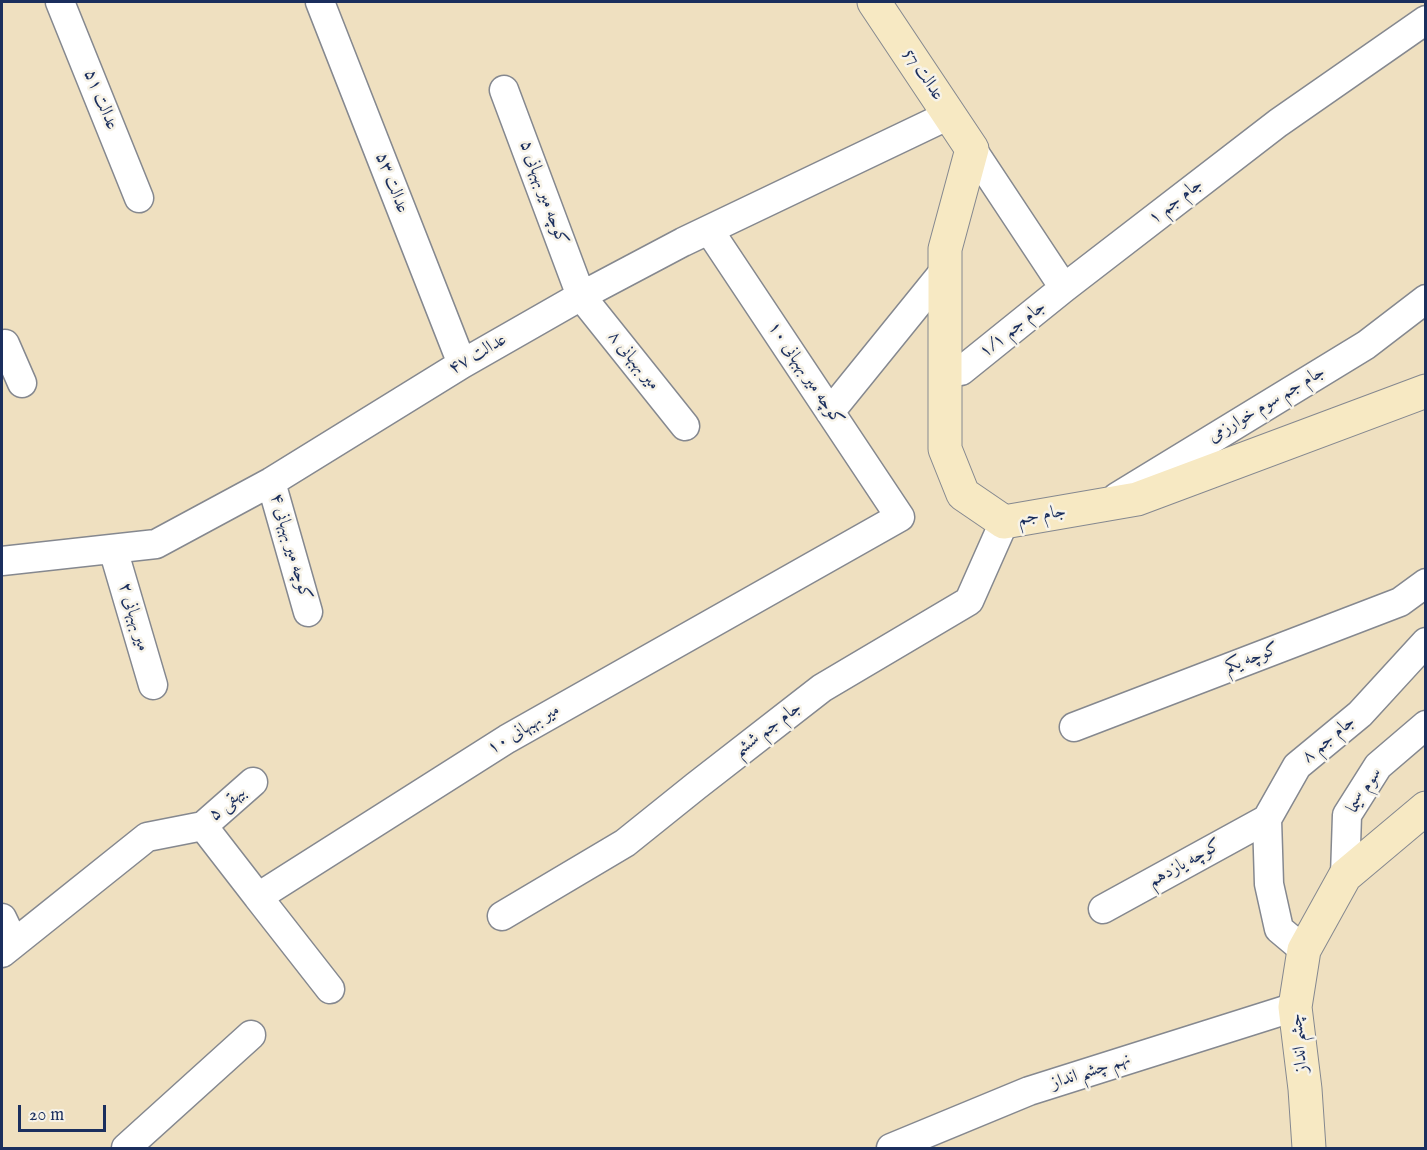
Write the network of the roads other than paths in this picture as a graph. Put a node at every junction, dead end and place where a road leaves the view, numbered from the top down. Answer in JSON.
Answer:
{"nodes":[{"id":1,"x":60,"y":2,"type":"edge"},
{"id":2,"x":320,"y":2,"type":"edge"},
{"id":3,"x":874,"y":2,"type":"edge"},
{"id":4,"x":1425,"y":20,"type":"edge"},
{"id":5,"x":504,"y":90,"type":"dead end"},
{"id":6,"x":950,"y":115,"type":"junction"},
{"id":7,"x":972,"y":149,"type":"junction"},
{"id":8,"x":139,"y":198,"type":"dead end"},
{"id":9,"x":709,"y":230,"type":"junction"},
{"id":10,"x":945,"y":270,"type":"junction"},
{"id":11,"x":1064,"y":288,"type":"junction"},
{"id":12,"x":581,"y":296,"type":"junction"},
{"id":13,"x":1425,"y":299,"type":"edge"},
{"id":14,"x":2,"y":346,"type":"edge"},
{"id":15,"x":462,"y":364,"type":"junction"},
{"id":16,"x":961,"y":371,"type":"dead end"},
{"id":17,"x":22,"y":383,"type":"dead end"},
{"id":18,"x":1425,"y":391,"type":"edge"},
{"id":19,"x":830,"y":412,"type":"junction"},
{"id":20,"x":685,"y":426,"type":"dead end"},
{"id":21,"x":271,"y":482,"type":"junction"},
{"id":22,"x":1103,"y":505,"type":"junction"},
{"id":23,"x":900,"y":518,"type":"joint"},
{"id":24,"x":1004,"y":522,"type":"junction"},
{"id":25,"x":113,"y":549,"type":"junction"},
{"id":26,"x":2,"y":561,"type":"edge"},
{"id":27,"x":1425,"y":583,"type":"edge"},
{"id":28,"x":308,"y":612,"type":"dead end"},
{"id":29,"x":1425,"y":642,"type":"edge"},
{"id":30,"x":153,"y":685,"type":"dead end"},
{"id":31,"x":1425,"y":725,"type":"edge"},
{"id":32,"x":1074,"y":727,"type":"dead end"},
{"id":33,"x":253,"y":782,"type":"dead end"},
{"id":34,"x":1425,"y":808,"type":"edge"},
{"id":35,"x":1267,"y":819,"type":"junction"},
{"id":36,"x":203,"y":826,"type":"junction"},
{"id":37,"x":1345,"y":876,"type":"junction"},
{"id":38,"x":258,"y":897,"type":"junction"},
{"id":39,"x":1103,"y":909,"type":"dead end"},
{"id":40,"x":502,"y":916,"type":"dead end"},
{"id":41,"x":2,"y":918,"type":"edge"},
{"id":42,"x":8,"y":948,"type":"edge"},
{"id":43,"x":1304,"y":950,"type":"junction"},
{"id":44,"x":330,"y":989,"type":"dead end"},
{"id":45,"x":1295,"y":1007,"type":"junction"},
{"id":46,"x":251,"y":1035,"type":"dead end"},
{"id":47,"x":126,"y":1149,"type":"edge"},
{"id":48,"x":891,"y":1149,"type":"edge"},
{"id":49,"x":1309,"y":1149,"type":"edge"}],
"edges":[{"from":1,"to":8,"type":"street","name":"عدالت ۵۱"},
{"from":2,"to":15,"type":"street","name":"عدالت ۵۳"},
{"from":3,"to":6,"type":"street","name":"عدالت 57"},
{"from":4,"to":11,"type":"street","name":"۱ جام جم"},
{"from":5,"to":12,"type":"street","name":"کوچه میر بهبهانی ۵"},
{"from":6,"to":7,"type":"street","name":"عدالت 57"},
{"from":6,"to":9,"type":"street","name":"عدالت ۴۷"},
{"from":7,"to":10,"type":"street","name":"جام جم"},
{"from":7,"to":11,"type":"street"},
{"from":9,"to":12,"type":"street","name":"عدالت ۴۷"},
{"from":9,"to":19,"type":"street","name":"کوچه میر بهبهانی ۱۰"},
{"from":10,"to":19,"type":"street"},
{"from":10,"to":24,"type":"street","name":"جام جم"},
{"from":11,"to":16,"type":"street","name":"۱/۱ جام جم"},
{"from":12,"to":15,"type":"street","name":"عدالت ۴۷"},
{"from":12,"to":20,"type":"street","name":"۸ میر بهبهانی"},
{"from":13,"to":22,"type":"street","name":"جام جم سوم خوارزمی"},
{"from":14,"to":17,"type":"street"},
{"from":15,"to":21,"type":"street","name":"عدالت ۴۷"},
{"from":18,"to":22,"type":"street","name":"جام جم"},
{"from":19,"to":23,"type":"street","name":"کوچه میر بهبهانی ۱۰"},
{"from":21,"to":25,"type":"street","name":"عدالت ۴۷"},
{"from":21,"to":28,"type":"street","name":"کوچه میر بهبهانی ۴"},
{"from":22,"to":24,"type":"street","name":"جام جم"},
{"from":23,"to":38,"type":"street","name":"۱۰ میر بهبهانی"},
{"from":24,"to":40,"type":"street","name":"جام جم ششم"},
{"from":25,"to":26,"type":"street","name":"عدالت ۴۷"},
{"from":25,"to":30,"type":"street","name":"۲ میر بهبهانی"},
{"from":27,"to":32,"type":"street","name":"کوچه یکم"},
{"from":29,"to":35,"type":"street","name":"۸ جام جم"},
{"from":31,"to":37,"type":"street","name":"سوم سیما"},
{"from":33,"to":36,"type":"street","name":"۵ بیهقی"},
{"from":34,"to":37,"type":"street"},
{"from":35,"to":39,"type":"street","name":"کوچه یازدهم"},
{"from":35,"to":43,"type":"street"},
{"from":36,"to":38,"type":"street"},
{"from":36,"to":42,"type":"street"},
{"from":37,"to":43,"type":"street","name":"چشم انداز"},
{"from":38,"to":44,"type":"street"},
{"from":41,"to":42,"type":"street"},
{"from":43,"to":45,"type":"street","name":"چشم انداز"},
{"from":45,"to":48,"type":"street","name":"نهم چشم انداز"},
{"from":45,"to":49,"type":"street","name":"چشم انداز"},
{"from":46,"to":47,"type":"street"}]}
